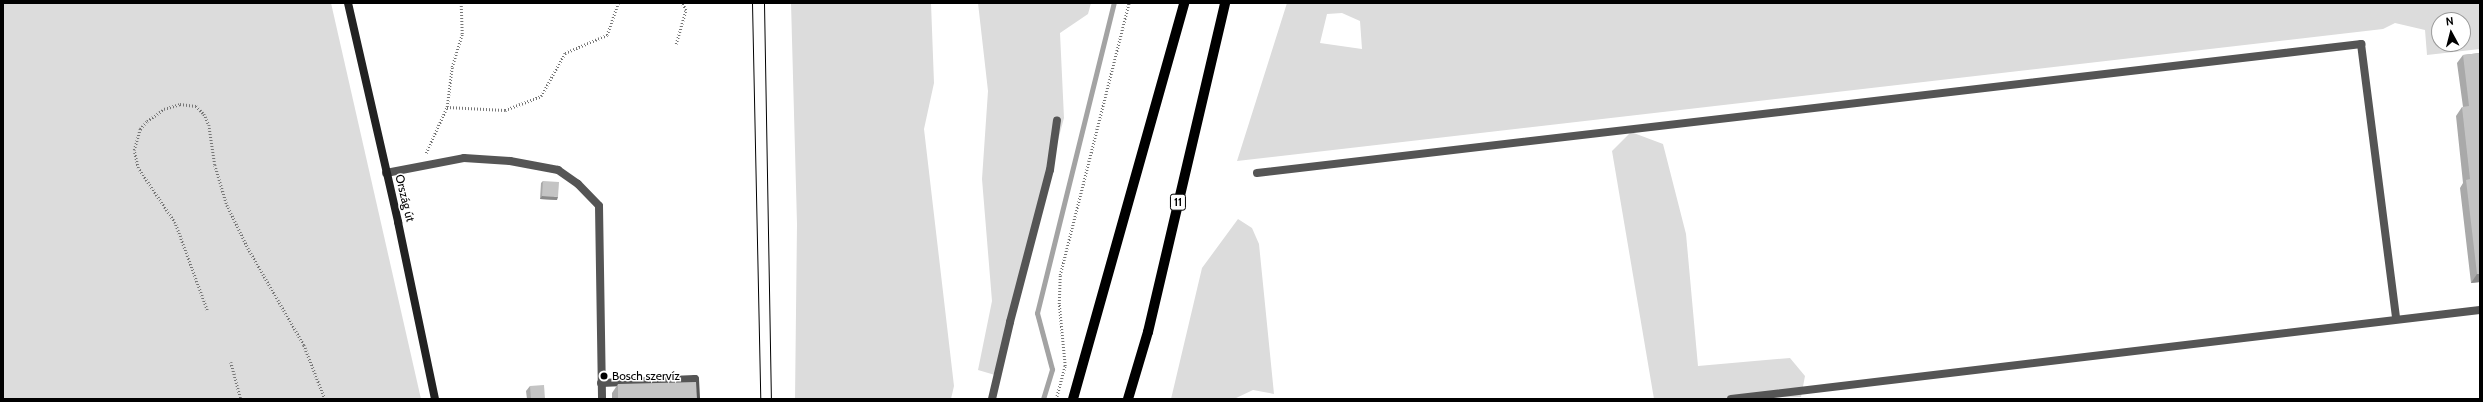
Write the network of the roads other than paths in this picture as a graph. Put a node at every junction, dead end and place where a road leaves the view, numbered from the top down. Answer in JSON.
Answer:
{"nodes":[{"id":1,"x":348,"y":3,"type":"edge"},
{"id":2,"x":1184,"y":3,"type":"edge"},
{"id":3,"x":1225,"y":3,"type":"edge"},
{"id":4,"x":1056,"y":120,"type":"dead end"},
{"id":5,"x":386,"y":173,"type":"junction"},
{"id":6,"x":1258,"y":173,"type":"dead end"},
{"id":7,"x":2480,"y":310,"type":"edge"},
{"id":8,"x":2396,"y":319,"type":"junction"},
{"id":9,"x":601,"y":383,"type":"junction"},
{"id":10,"x":435,"y":399,"type":"edge"},
{"id":11,"x":602,"y":399,"type":"edge"},
{"id":12,"x":696,"y":399,"type":"edge"},
{"id":13,"x":992,"y":399,"type":"edge"},
{"id":14,"x":1073,"y":399,"type":"edge"},
{"id":15,"x":1128,"y":399,"type":"edge"},
{"id":16,"x":1730,"y":399,"type":"edge"}],
"edges":[{"from":1,"to":5,"type":"main road","name":"Ország út"},
{"from":2,"to":14,"type":"main road"},
{"from":3,"to":15,"type":"main road","number":"11"},
{"from":4,"to":13,"type":"lane"},
{"from":5,"to":9,"type":"lane"},
{"from":5,"to":10,"type":"main road","name":"Ország út"},
{"from":6,"to":8,"type":"lane"},
{"from":7,"to":8,"type":"lane"},
{"from":8,"to":16,"type":"lane"},
{"from":9,"to":11,"type":"lane"},
{"from":9,"to":12,"type":"lane"}]}
